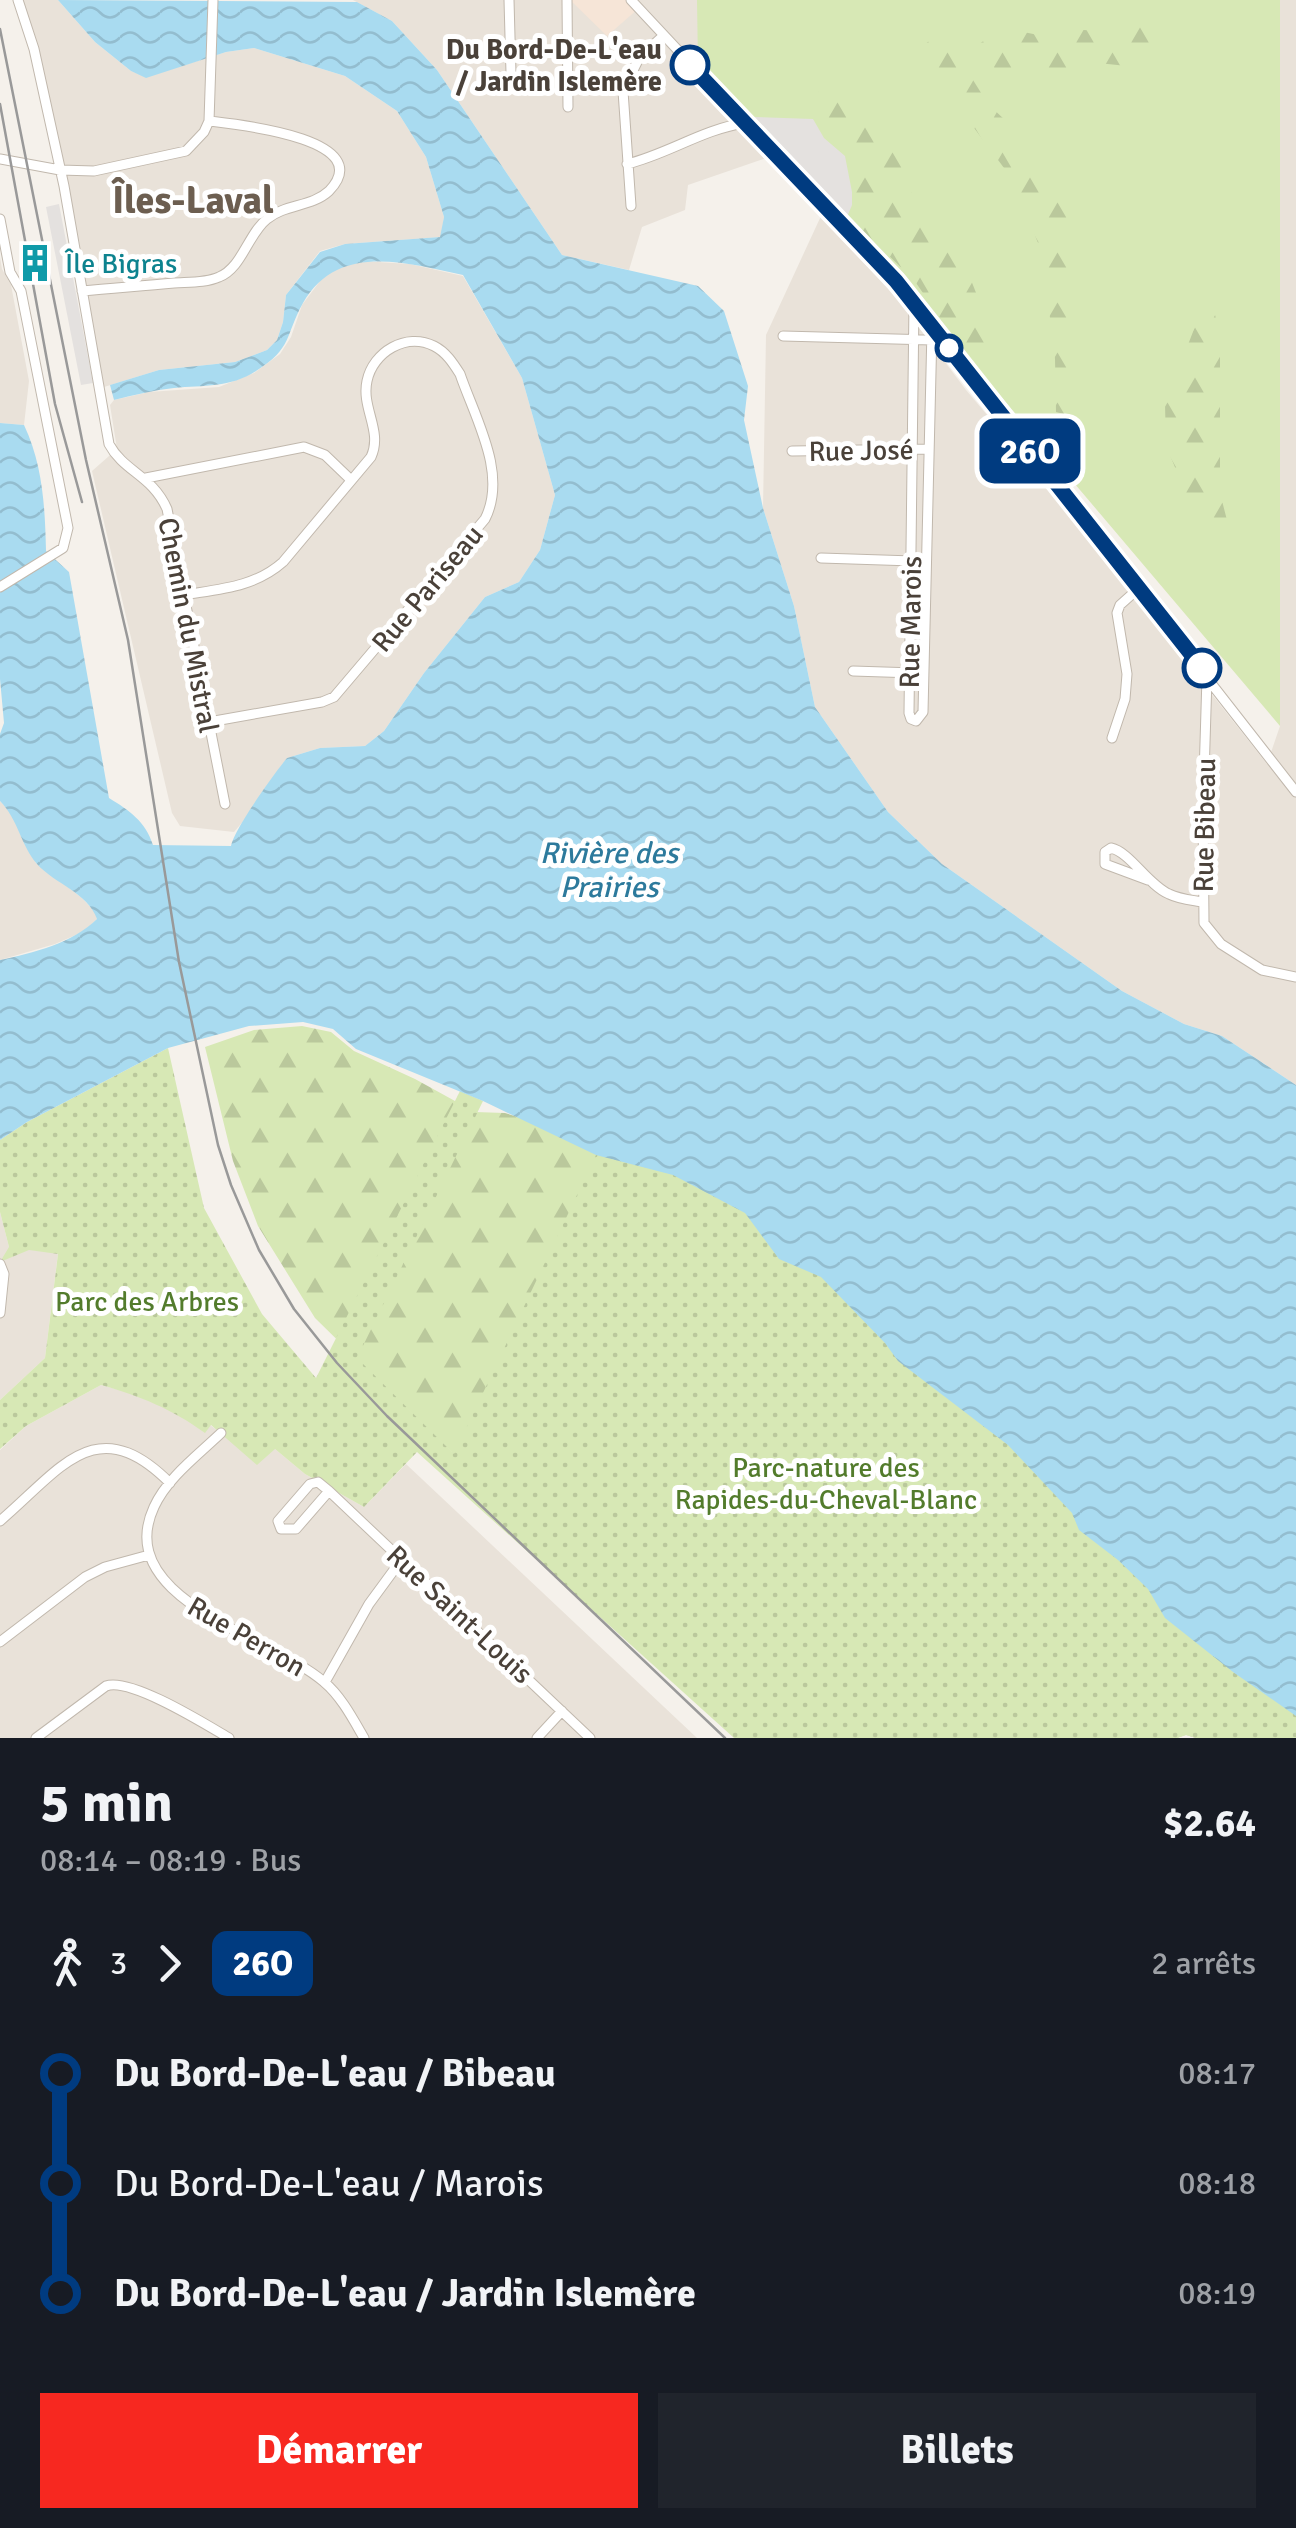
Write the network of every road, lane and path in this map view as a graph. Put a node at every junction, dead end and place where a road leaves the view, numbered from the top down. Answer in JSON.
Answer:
{"nodes":[{"id":1,"x":18,"y":0,"type":"edge"},
{"id":2,"x":213,"y":0,"type":"edge"},
{"id":3,"x":508,"y":0,"type":"edge"},
{"id":4,"x":567,"y":0,"type":"edge"},
{"id":5,"x":631,"y":0,"type":"edge"},
{"id":6,"x":663,"y":36,"type":"junction"},
{"id":7,"x":511,"y":72,"type":"dead end"},
{"id":8,"x":728,"y":105,"type":"junction"},
{"id":9,"x":568,"y":107,"type":"dead end"},
{"id":10,"x":209,"y":120,"type":"junction"},
{"id":11,"x":745,"y":123,"type":"junction"},
{"id":12,"x":721,"y":126,"type":"junction"},
{"id":13,"x":0,"y":159,"type":"edge"},
{"id":14,"x":628,"y":164,"type":"junction"},
{"id":15,"x":60,"y":170,"type":"junction"},
{"id":16,"x":631,"y":206,"type":"dead end"},
{"id":17,"x":0,"y":219,"type":"edge"},
{"id":18,"x":5,"y":272,"type":"edge"},
{"id":19,"x":82,"y":291,"type":"junction"},
{"id":20,"x":914,"y":303,"type":"junction"},
{"id":21,"x":932,"y":326,"type":"junction"},
{"id":22,"x":783,"y":336,"type":"dead end"},
{"id":23,"x":914,"y":339,"type":"junction"},
{"id":24,"x":932,"y":340,"type":"junction"},
{"id":25,"x":912,"y":450,"type":"junction"},
{"id":26,"x":929,"y":450,"type":"junction"},
{"id":27,"x":792,"y":451,"type":"dead end"},
{"id":28,"x":146,"y":478,"type":"junction"},
{"id":29,"x":350,"y":479,"type":"junction"},
{"id":30,"x":820,"y":558,"type":"dead end"},
{"id":31,"x":911,"y":561,"type":"junction"},
{"id":32,"x":926,"y":561,"type":"junction"},
{"id":33,"x":0,"y":587,"type":"edge"},
{"id":34,"x":1139,"y":588,"type":"junction"},
{"id":35,"x":184,"y":595,"type":"junction"},
{"id":36,"x":853,"y":671,"type":"dead end"},
{"id":37,"x":909,"y":673,"type":"junction"},
{"id":38,"x":924,"y":673,"type":"junction"},
{"id":39,"x":1208,"y":676,"type":"junction"},
{"id":40,"x":209,"y":722,"type":"junction"},
{"id":41,"x":1112,"y":738,"type":"dead end"},
{"id":42,"x":1296,"y":792,"type":"edge"},
{"id":43,"x":224,"y":804,"type":"dead end"},
{"id":44,"x":1148,"y":880,"type":"junction"},
{"id":45,"x":1202,"y":902,"type":"junction"},
{"id":46,"x":1296,"y":977,"type":"edge"},
{"id":47,"x":1,"y":1265,"type":"edge"},
{"id":48,"x":0,"y":1313,"type":"edge"},
{"id":49,"x":221,"y":1433,"type":"dead end"},
{"id":50,"x":170,"y":1482,"type":"junction"},
{"id":51,"x":330,"y":1491,"type":"junction"},
{"id":52,"x":0,"y":1522,"type":"edge"},
{"id":53,"x":150,"y":1555,"type":"junction"},
{"id":54,"x":402,"y":1559,"type":"junction"},
{"id":55,"x":0,"y":1642,"type":"edge"},
{"id":56,"x":325,"y":1682,"type":"junction"},
{"id":57,"x":562,"y":1711,"type":"junction"},
{"id":58,"x":36,"y":1738,"type":"edge"},
{"id":59,"x":228,"y":1738,"type":"edge"},
{"id":60,"x":364,"y":1738,"type":"edge"},
{"id":61,"x":536,"y":1738,"type":"edge"},
{"id":62,"x":590,"y":1738,"type":"edge"}],
"edges":[{"from":1,"to":15,"type":"street","name":"Chemin du Mistral"},
{"from":2,"to":10,"type":"street"},
{"from":3,"to":7,"type":"street"},
{"from":4,"to":9,"type":"street"},
{"from":5,"to":6,"type":"street"},
{"from":6,"to":8,"type":"street"},
{"from":6,"to":14,"type":"street"},
{"from":8,"to":11,"type":"street"},
{"from":8,"to":12,"type":"street"},
{"from":10,"to":15,"type":"street"},
{"from":10,"to":19,"type":"street"},
{"from":11,"to":12,"type":"street"},
{"from":11,"to":20,"type":"street"},
{"from":12,"to":14,"type":"street"},
{"from":13,"to":15,"type":"street"},
{"from":14,"to":16,"type":"street"},
{"from":15,"to":19,"type":"street","name":"Chemin du Mistral"},
{"from":17,"to":18,"type":"street"},
{"from":18,"to":33,"type":"street"},
{"from":19,"to":28,"type":"street","name":"Chemin du Mistral"},
{"from":20,"to":21,"type":"street"},
{"from":20,"to":23,"type":"street","name":"Rue Marois"},
{"from":21,"to":24,"type":"street","name":"Rue Marois"},
{"from":21,"to":34,"type":"street"},
{"from":22,"to":23,"type":"street"},
{"from":23,"to":24,"type":"street"},
{"from":23,"to":25,"type":"street","name":"Rue Marois"},
{"from":24,"to":26,"type":"street","name":"Rue Marois"},
{"from":25,"to":26,"type":"street","name":"Rue José"},
{"from":25,"to":27,"type":"street","name":"Rue José"},
{"from":25,"to":31,"type":"street","name":"Rue Marois"},
{"from":26,"to":32,"type":"street","name":"Rue Marois"},
{"from":28,"to":29,"type":"street"},
{"from":28,"to":35,"type":"street","name":"Chemin du Mistral"},
{"from":29,"to":35,"type":"street","name":"Rue Pariseau"},
{"from":29,"to":40,"type":"street","name":"Rue Pariseau"},
{"from":30,"to":31,"type":"street"},
{"from":31,"to":32,"type":"street"},
{"from":31,"to":37,"type":"street","name":"Rue Marois"},
{"from":32,"to":38,"type":"street","name":"Rue Marois"},
{"from":34,"to":39,"type":"street"},
{"from":34,"to":41,"type":"street"},
{"from":35,"to":40,"type":"street","name":"Chemin du Mistral"},
{"from":36,"to":37,"type":"street"},
{"from":37,"to":38,"type":"street"},
{"from":37,"to":38,"type":"street","name":"Rue Marois"},
{"from":39,"to":42,"type":"street"},
{"from":39,"to":45,"type":"street","name":"Rue Bibeau"},
{"from":40,"to":43,"type":"street","name":"Chemin du Mistral"},
{"from":44,"to":44,"type":"street"},
{"from":44,"to":45,"type":"street"},
{"from":45,"to":46,"type":"street","name":"Rue Bibeau"},
{"from":47,"to":48,"type":"street"},
{"from":49,"to":50,"type":"street"},
{"from":50,"to":52,"type":"street"},
{"from":50,"to":53,"type":"street"},
{"from":51,"to":51,"type":"street"},
{"from":51,"to":54,"type":"street","name":"Rue Saint-Louis"},
{"from":53,"to":55,"type":"street"},
{"from":53,"to":56,"type":"street","name":"Rue Perron"},
{"from":54,"to":56,"type":"street"},
{"from":54,"to":57,"type":"street","name":"Rue Saint-Louis"},
{"from":56,"to":60,"type":"street","name":"Rue Perron"},
{"from":57,"to":61,"type":"street"},
{"from":57,"to":62,"type":"street","name":"Rue Saint-Louis"},
{"from":58,"to":59,"type":"street"}]}
